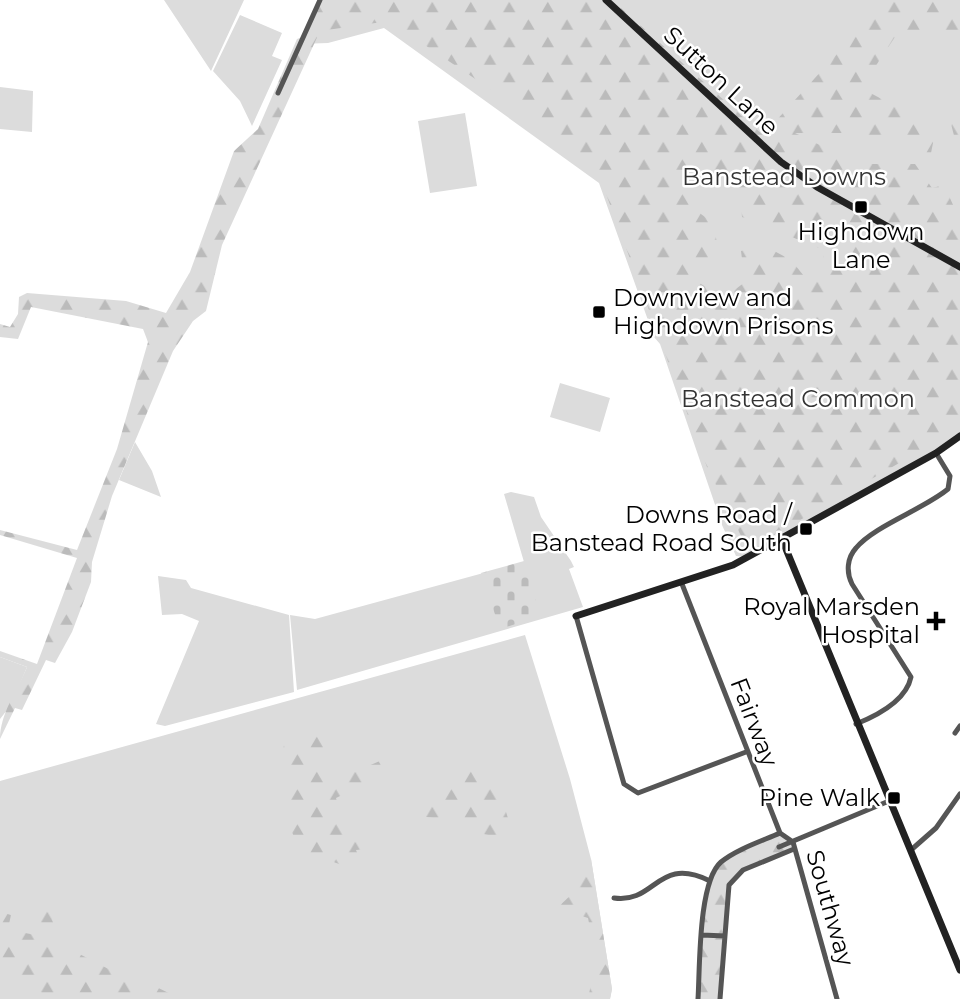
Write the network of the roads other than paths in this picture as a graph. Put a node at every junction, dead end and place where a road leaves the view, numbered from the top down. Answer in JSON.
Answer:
{"nodes":[{"id":1,"x":320,"y":0,"type":"edge"},
{"id":2,"x":606,"y":0,"type":"edge"},
{"id":3,"x":278,"y":93,"type":"dead end"},
{"id":4,"x":960,"y":267,"type":"edge"},
{"id":5,"x":960,"y":436,"type":"edge"},
{"id":6,"x":936,"y":453,"type":"junction"},
{"id":7,"x":950,"y":484,"type":"junction"},
{"id":8,"x":960,"y":487,"type":"edge"},
{"id":9,"x":781,"y":537,"type":"junction"},
{"id":10,"x":682,"y":583,"type":"junction"},
{"id":11,"x":576,"y":616,"type":"joint"},
{"id":12,"x":856,"y":724,"type":"junction"},
{"id":13,"x":960,"y":726,"type":"edge"},
{"id":14,"x":955,"y":733,"type":"dead end"},
{"id":15,"x":746,"y":752,"type":"junction"},
{"id":16,"x":960,"y":794,"type":"edge"},
{"id":17,"x":889,"y":801,"type":"junction"},
{"id":18,"x":777,"y":834,"type":"junction"},
{"id":19,"x":793,"y":842,"type":"junction"},
{"id":20,"x":779,"y":847,"type":"junction"},
{"id":21,"x":794,"y":849,"type":"junction"},
{"id":22,"x":911,"y":850,"type":"junction"},
{"id":23,"x":782,"y":854,"type":"junction"},
{"id":24,"x":709,"y":881,"type":"junction"},
{"id":25,"x":614,"y":898,"type":"dead end"},
{"id":26,"x":702,"y":935,"type":"junction"},
{"id":27,"x":725,"y":936,"type":"junction"},
{"id":28,"x":960,"y":970,"type":"edge"},
{"id":29,"x":698,"y":999,"type":"edge"},
{"id":30,"x":720,"y":999,"type":"edge"},
{"id":31,"x":837,"y":999,"type":"edge"}],
"edges":[{"from":1,"to":3,"type":"street"},
{"from":2,"to":4,"type":"street","name":"Sutton Lane"},
{"from":5,"to":6,"type":"street"},
{"from":6,"to":7,"type":"street"},
{"from":6,"to":9,"type":"street"},
{"from":7,"to":8,"type":"street"},
{"from":7,"to":12,"type":"street"},
{"from":9,"to":10,"type":"street"},
{"from":9,"to":12,"type":"street"},
{"from":10,"to":11,"type":"street"},
{"from":10,"to":15,"type":"street","name":"Fairway"},
{"from":11,"to":15,"type":"street"},
{"from":12,"to":17,"type":"street"},
{"from":13,"to":14,"type":"street"},
{"from":15,"to":18,"type":"street","name":"Fairway"},
{"from":16,"to":22,"type":"street"},
{"from":17,"to":19,"type":"street"},
{"from":17,"to":22,"type":"street"},
{"from":18,"to":19,"type":"street","name":"Southway"},
{"from":18,"to":20,"type":"street"},
{"from":18,"to":24,"type":"street"},
{"from":19,"to":20,"type":"street"},
{"from":19,"to":21,"type":"street","name":"Southway"},
{"from":20,"to":23,"type":"street"},
{"from":21,"to":23,"type":"street"},
{"from":21,"to":31,"type":"street","name":"Southway"},
{"from":22,"to":28,"type":"street"},
{"from":23,"to":27,"type":"street"},
{"from":24,"to":25,"type":"street"},
{"from":24,"to":26,"type":"street"},
{"from":26,"to":27,"type":"street"},
{"from":26,"to":29,"type":"street"},
{"from":27,"to":30,"type":"street"}]}
